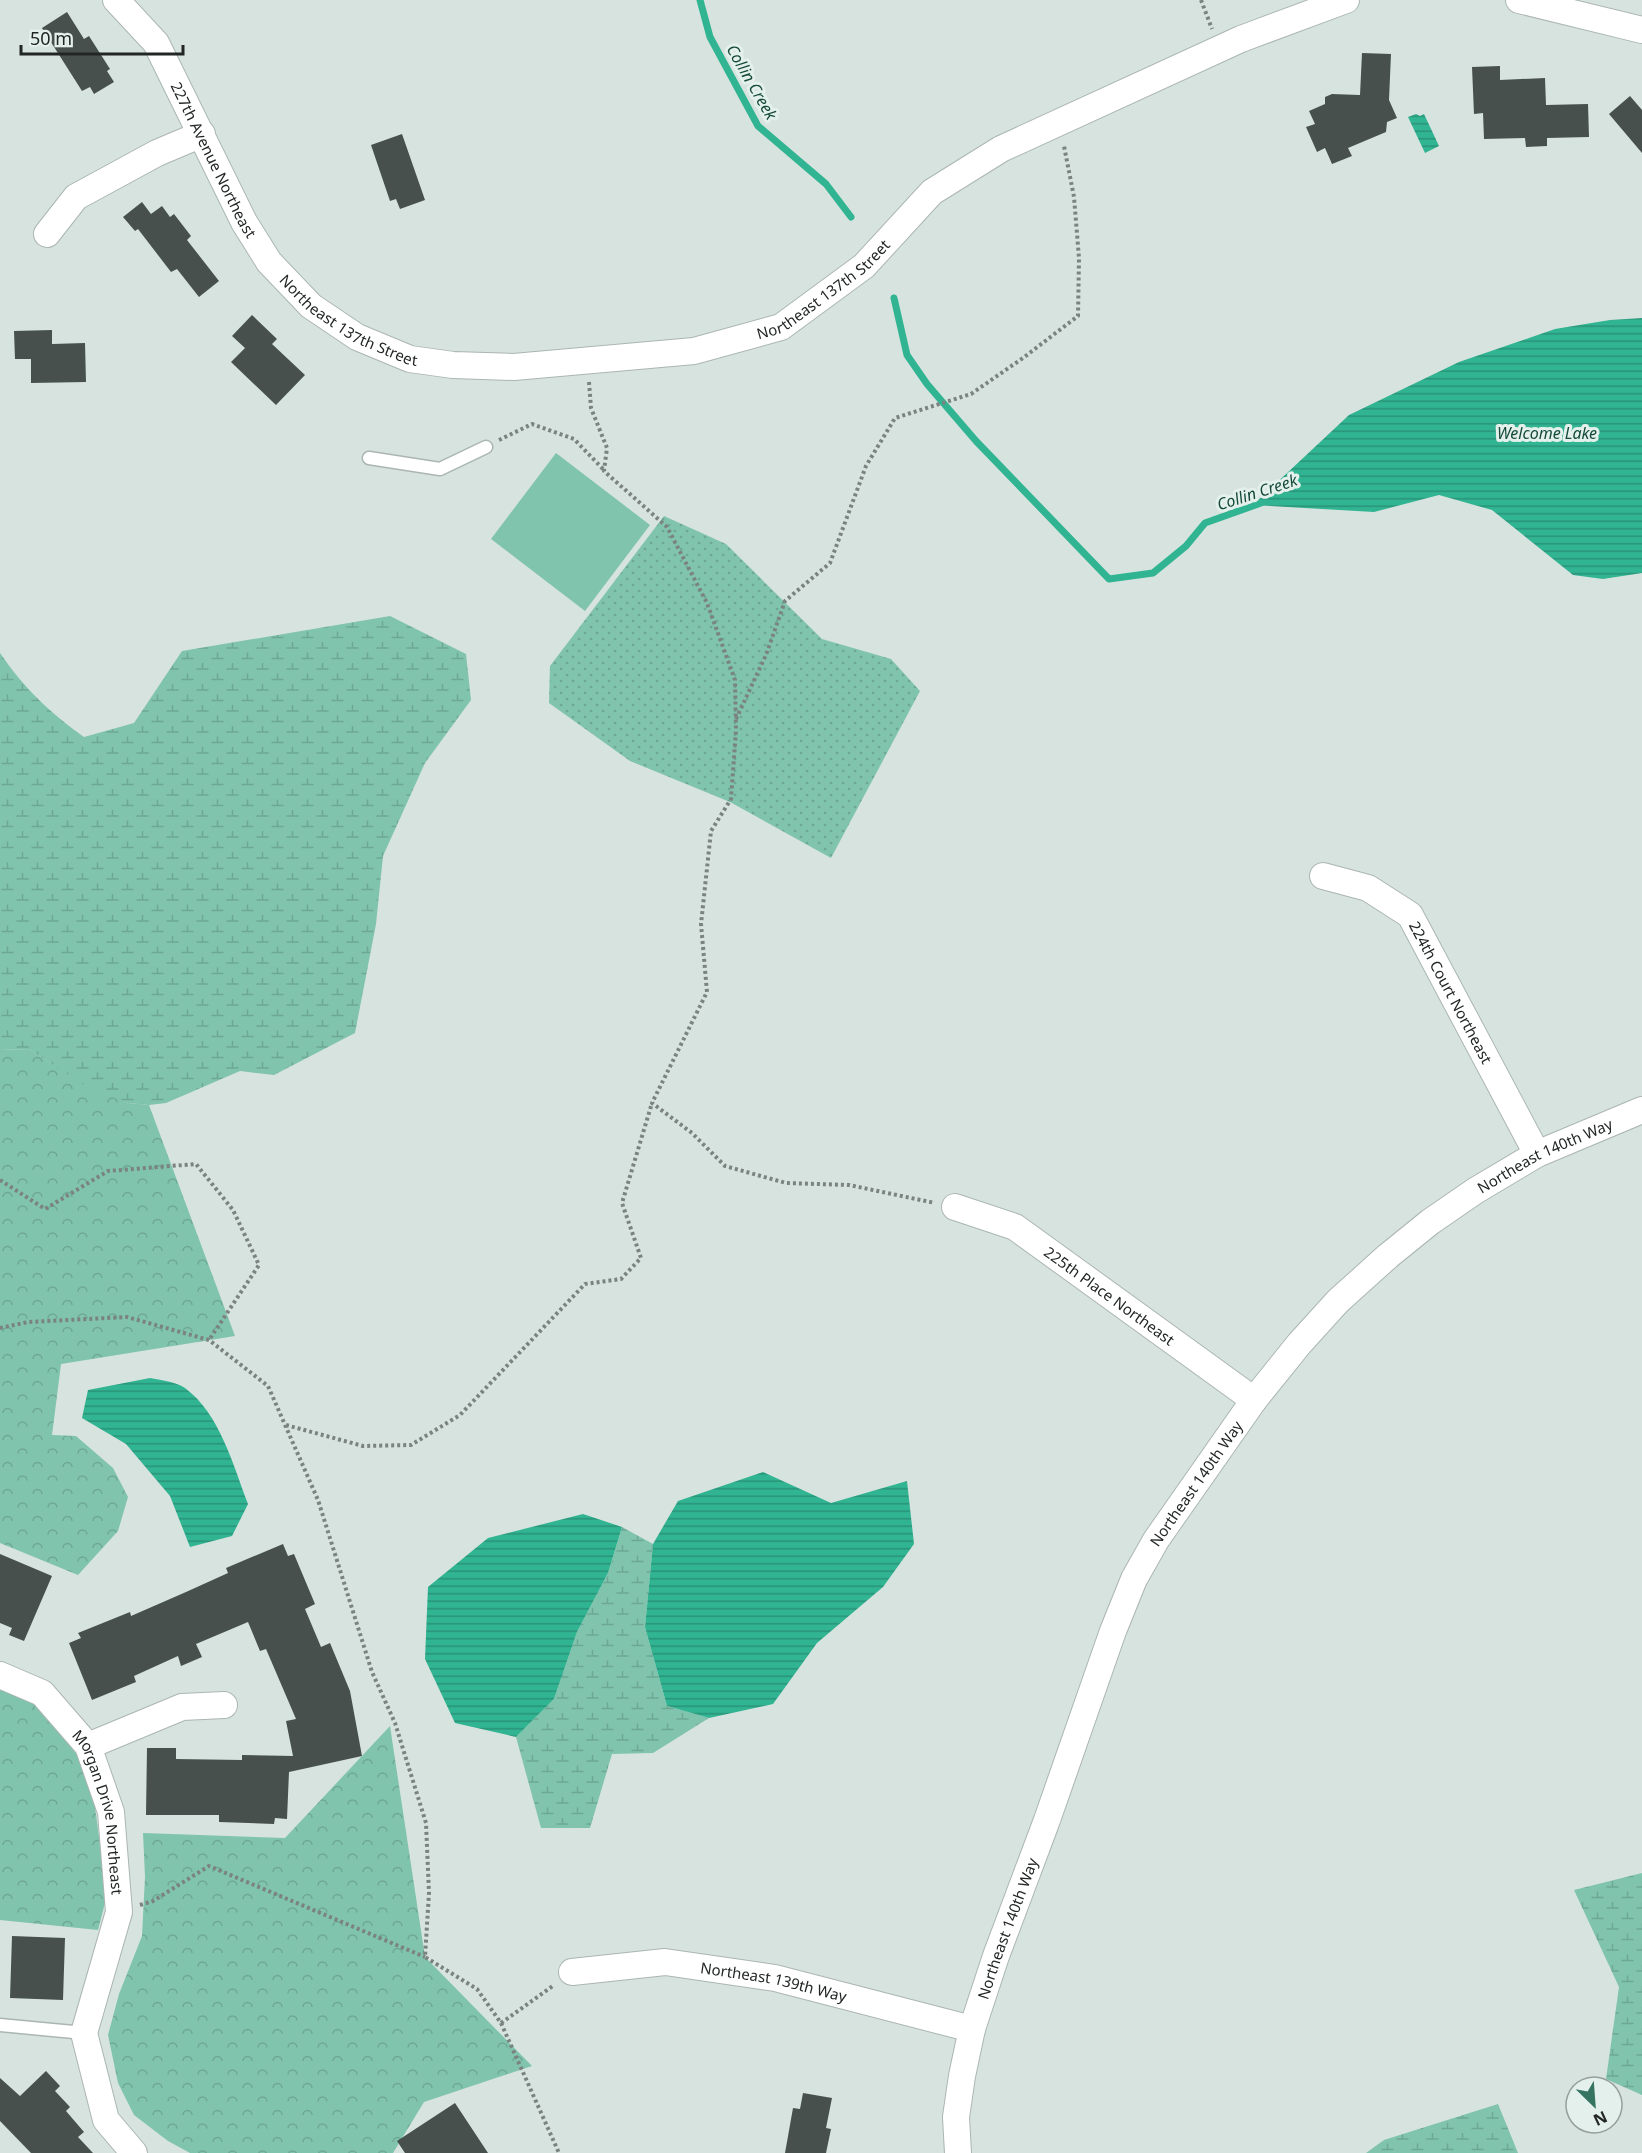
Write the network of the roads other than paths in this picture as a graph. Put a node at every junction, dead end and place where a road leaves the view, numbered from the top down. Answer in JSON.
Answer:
{"nodes":[{"id":1,"x":116,"y":0,"type":"edge"},
{"id":2,"x":1346,"y":0,"type":"edge"},
{"id":3,"x":1519,"y":0,"type":"edge"},
{"id":4,"x":1642,"y":30,"type":"edge"},
{"id":5,"x":202,"y":134,"type":"junction"},
{"id":6,"x":47,"y":234,"type":"dead end"},
{"id":7,"x":269,"y":262,"type":"joint"},
{"id":8,"x":486,"y":447,"type":"road end"},
{"id":9,"x":369,"y":458,"type":"dead end"},
{"id":10,"x":1323,"y":876,"type":"dead end"},
{"id":11,"x":1642,"y":1110,"type":"edge"},
{"id":12,"x":1537,"y":1154,"type":"junction"},
{"id":13,"x":955,"y":1207,"type":"road end"},
{"id":14,"x":1254,"y":1400,"type":"junction"},
{"id":15,"x":0,"y":1675,"type":"edge"},
{"id":16,"x":224,"y":1705,"type":"dead end"},
{"id":17,"x":88,"y":1746,"type":"junction"},
{"id":18,"x":572,"y":1972,"type":"road end"},
{"id":19,"x":0,"y":2025,"type":"edge"},
{"id":20,"x":972,"y":2029,"type":"junction"},
{"id":21,"x":84,"y":2033,"type":"junction"},
{"id":22,"x":134,"y":2153,"type":"edge"},
{"id":23,"x":958,"y":2153,"type":"edge"}],
"edges":[{"from":1,"to":5,"type":"street","name":"227th Avenue Northeast"},
{"from":2,"to":7,"type":"street","name":"Northeast 137th Street"},
{"from":3,"to":4,"type":"street"},
{"from":5,"to":6,"type":"street"},
{"from":5,"to":7,"type":"street","name":"227th Avenue Northeast"},
{"from":8,"to":9,"type":"lane"},
{"from":10,"to":12,"type":"street","name":"224th Court Northeast"},
{"from":11,"to":12,"type":"street","name":"Northeast 140th Way"},
{"from":12,"to":14,"type":"street","name":"Northeast 140th Way"},
{"from":13,"to":14,"type":"street","name":"225th Place Northeast"},
{"from":14,"to":20,"type":"street","name":"Northeast 140th Way"},
{"from":15,"to":17,"type":"street","name":"Morgan Drive Northeast"},
{"from":16,"to":17,"type":"street"},
{"from":17,"to":21,"type":"street","name":"Morgan Drive Northeast"},
{"from":18,"to":20,"type":"street","name":"Northeast 139th Way"},
{"from":19,"to":21,"type":"lane"},
{"from":20,"to":23,"type":"street"},
{"from":21,"to":22,"type":"street"}]}
